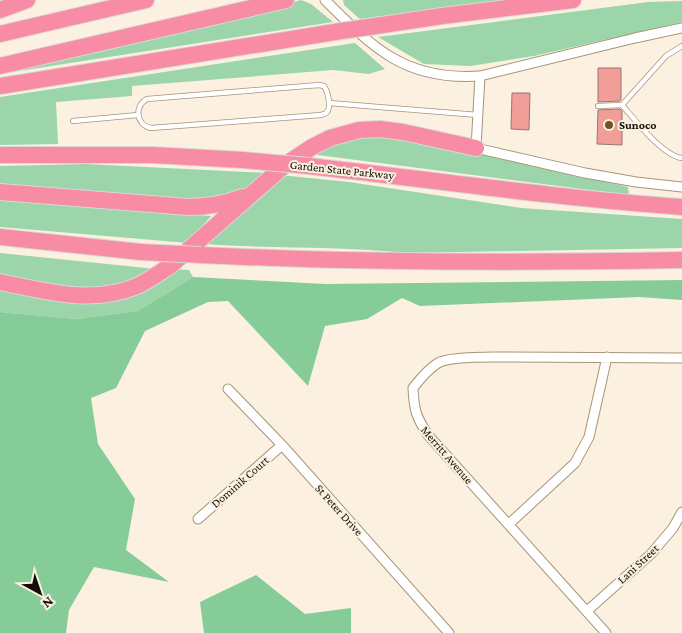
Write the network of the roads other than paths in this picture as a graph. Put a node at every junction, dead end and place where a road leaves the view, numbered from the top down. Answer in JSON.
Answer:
{"nodes":[{"id":1,"x":27,"y":0,"type":"edge"},
{"id":2,"x":146,"y":0,"type":"edge"},
{"id":3,"x":286,"y":0,"type":"edge"},
{"id":4,"x":325,"y":0,"type":"edge"},
{"id":5,"x":573,"y":0,"type":"edge"},
{"id":6,"x":0,"y":10,"type":"edge"},
{"id":7,"x":682,"y":28,"type":"edge"},
{"id":8,"x":0,"y":34,"type":"edge"},
{"id":9,"x":682,"y":46,"type":"edge"},
{"id":10,"x":0,"y":66,"type":"edge"},
{"id":11,"x":480,"y":76,"type":"junction"},
{"id":12,"x":0,"y":86,"type":"edge"},
{"id":13,"x":329,"y":103,"type":"junction"},
{"id":14,"x":622,"y":105,"type":"junction"},
{"id":15,"x":598,"y":106,"type":"dead end"},
{"id":16,"x":138,"y":114,"type":"junction"},
{"id":17,"x":478,"y":114,"type":"junction"},
{"id":18,"x":73,"y":121,"type":"dead end"},
{"id":19,"x":476,"y":148,"type":"junction"},
{"id":20,"x":0,"y":154,"type":"edge"},
{"id":21,"x":682,"y":158,"type":"edge"},
{"id":22,"x":682,"y":187,"type":"edge"},
{"id":23,"x":0,"y":192,"type":"edge"},
{"id":24,"x":254,"y":192,"type":"junction"},
{"id":25,"x":682,"y":207,"type":"edge"},
{"id":26,"x":0,"y":237,"type":"edge"},
{"id":27,"x":682,"y":260,"type":"edge"},
{"id":28,"x":0,"y":282,"type":"edge"},
{"id":29,"x":607,"y":357,"type":"junction"},
{"id":30,"x":682,"y":358,"type":"edge"},
{"id":31,"x":228,"y":389,"type":"dead end"},
{"id":32,"x":282,"y":445,"type":"junction"},
{"id":33,"x":682,"y":512,"type":"edge"},
{"id":34,"x":198,"y":519,"type":"dead end"},
{"id":35,"x":509,"y":524,"type":"junction"},
{"id":36,"x":586,"y":611,"type":"junction"},
{"id":37,"x":448,"y":633,"type":"edge"},
{"id":38,"x":606,"y":633,"type":"edge"}],
"edges":[{"from":1,"to":6,"type":"highway"},
{"from":2,"to":8,"type":"highway"},
{"from":3,"to":10,"type":"highway"},
{"from":4,"to":11,"type":"street"},
{"from":5,"to":12,"type":"highway","bridge":true},
{"from":7,"to":11,"type":"street"},
{"from":9,"to":14,"type":"lane"},
{"from":11,"to":17,"type":"street"},
{"from":13,"to":16,"type":"lane"},
{"from":13,"to":16,"type":"lane"},
{"from":13,"to":17,"type":"lane"},
{"from":14,"to":15,"type":"lane"},
{"from":14,"to":21,"type":"lane"},
{"from":16,"to":18,"type":"lane"},
{"from":17,"to":19,"type":"street"},
{"from":19,"to":22,"type":"street"},
{"from":19,"to":24,"type":"highway"},
{"from":20,"to":25,"type":"highway","name":"Garden State Parkway","bridge":true},
{"from":23,"to":24,"type":"highway"},
{"from":24,"to":28,"type":"highway"},
{"from":26,"to":27,"type":"highway","bridge":true},
{"from":29,"to":30,"type":"street","name":"Merritt Avenue"},
{"from":29,"to":35,"type":"street"},
{"from":29,"to":35,"type":"street","name":"Merritt Avenue"},
{"from":31,"to":32,"type":"street","name":"St Peter Drive"},
{"from":32,"to":34,"type":"street","name":"Dominik Court"},
{"from":32,"to":37,"type":"street","name":"St Peter Drive"},
{"from":33,"to":36,"type":"street","name":"Lani Street"},
{"from":35,"to":36,"type":"street","name":"Merritt Avenue"},
{"from":36,"to":38,"type":"street","name":"Merritt Avenue"}]}
